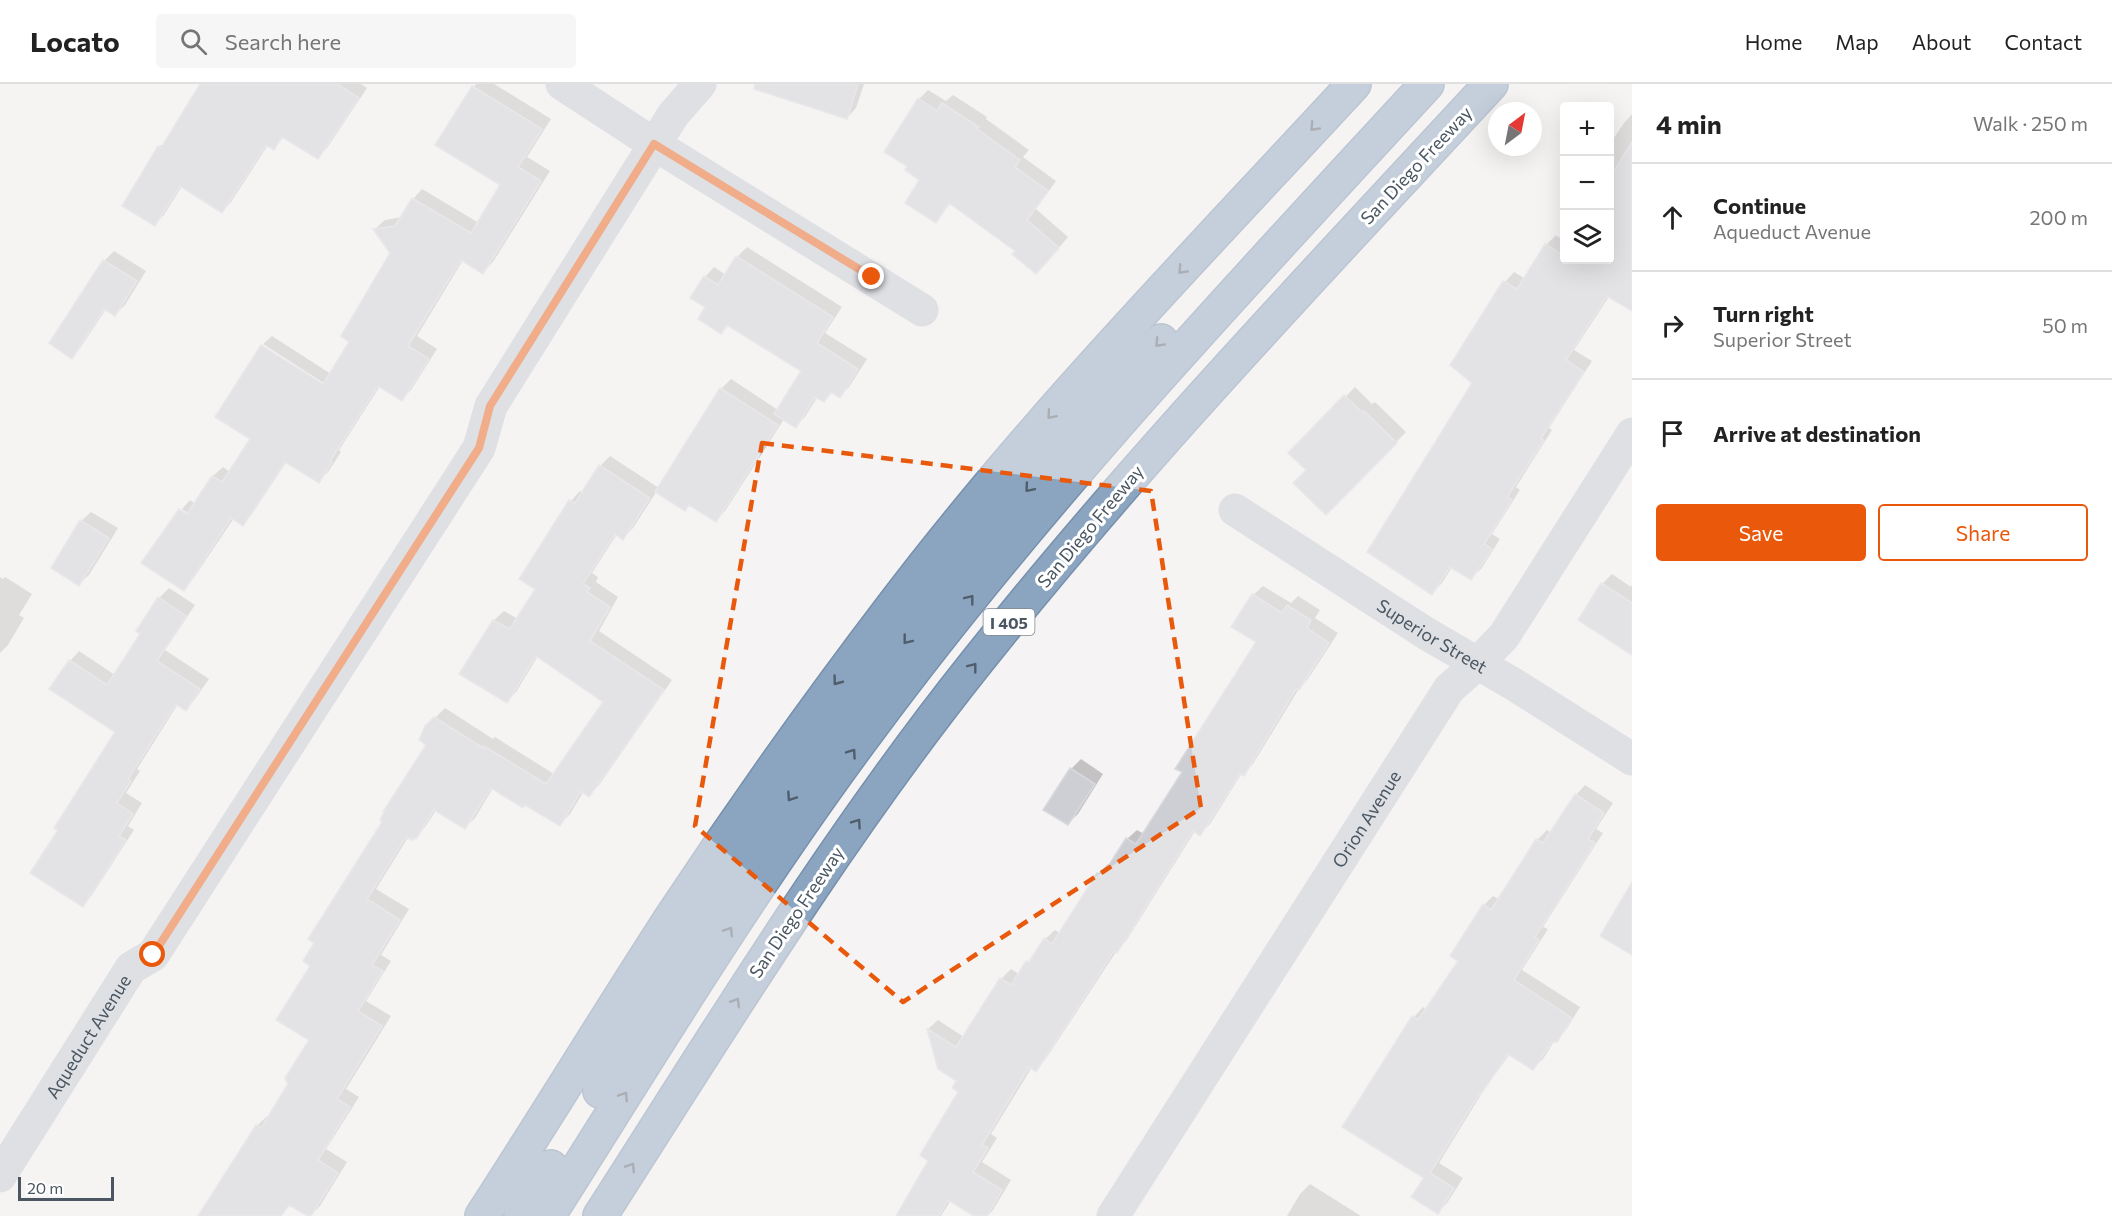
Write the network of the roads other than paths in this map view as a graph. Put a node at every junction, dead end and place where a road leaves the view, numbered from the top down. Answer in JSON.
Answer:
{"nodes":[{"id":1,"x":562,"y":84,"type":"edge"},
{"id":2,"x":700,"y":84,"type":"edge"},
{"id":3,"x":1354,"y":84,"type":"edge"},
{"id":4,"x":1398,"y":84,"type":"edge"},
{"id":5,"x":1427,"y":84,"type":"edge"},
{"id":6,"x":1491,"y":84,"type":"edge"},
{"id":7,"x":654,"y":144,"type":"junction"},
{"id":8,"x":922,"y":310,"type":"dead end"},
{"id":9,"x":1632,"y":434,"type":"edge"},
{"id":10,"x":1235,"y":510,"type":"dead end"},
{"id":11,"x":1477,"y":664,"type":"junction"},
{"id":12,"x":1632,"y":759,"type":"edge"},
{"id":13,"x":0,"y":1176,"type":"edge"},
{"id":14,"x":482,"y":1216,"type":"edge"},
{"id":15,"x":520,"y":1216,"type":"edge"},
{"id":16,"x":548,"y":1216,"type":"edge"},
{"id":17,"x":600,"y":1216,"type":"edge"},
{"id":18,"x":1113,"y":1216,"type":"edge"}],
"edges":[{"from":1,"to":7,"type":"street"},
{"from":2,"to":7,"type":"street","name":"Aqueduct Avenue"},
{"from":3,"to":14,"type":"highway","one_way":true},
{"from":4,"to":15,"type":"highway","one_way":true},
{"from":16,"to":5,"type":"highway","one_way":true},
{"from":17,"to":6,"type":"highway","name":"San Diego Freeway","number":"I 405","one_way":true},
{"from":7,"to":8,"type":"street"},
{"from":7,"to":13,"type":"street","name":"Aqueduct Avenue"},
{"from":9,"to":11,"type":"street","name":"Orion Avenue"},
{"from":10,"to":11,"type":"street","name":"Superior Street"},
{"from":11,"to":12,"type":"street","name":"Superior Street"},
{"from":11,"to":18,"type":"street","name":"Orion Avenue"}]}
